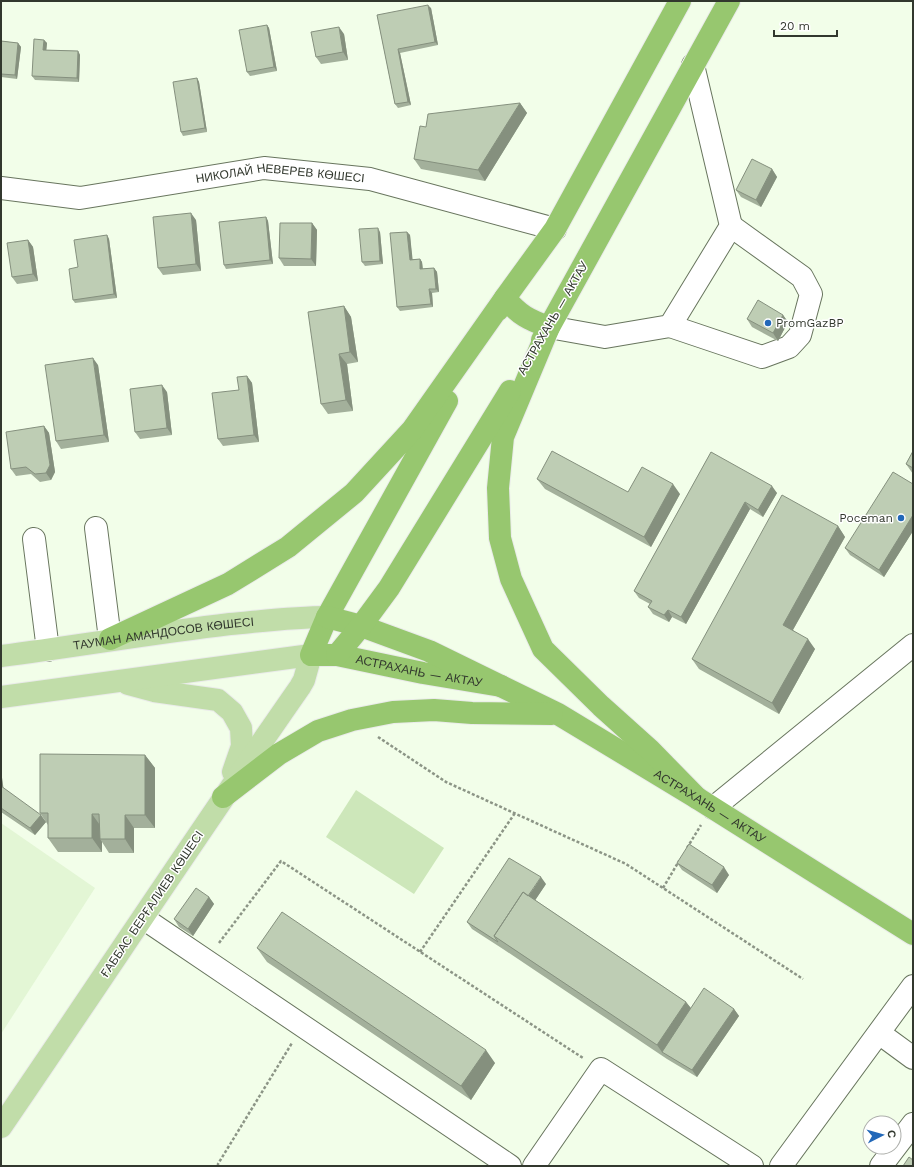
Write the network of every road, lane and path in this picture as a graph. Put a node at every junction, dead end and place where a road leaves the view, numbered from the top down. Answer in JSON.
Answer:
{"nodes":[{"id":1,"x":680,"y":1,"type":"edge"},
{"id":2,"x":729,"y":1,"type":"edge"},
{"id":3,"x":692,"y":65,"type":"junction"},
{"id":4,"x":1,"y":188,"type":"edge"},
{"id":5,"x":731,"y":226,"type":"junction"},
{"id":6,"x":555,"y":229,"type":"junction"},
{"id":7,"x":505,"y":298,"type":"junction"},
{"id":8,"x":670,"y":326,"type":"junction"},
{"id":9,"x":550,"y":327,"type":"junction"},
{"id":10,"x":96,"y":528,"type":"dead end"},
{"id":11,"x":34,"y":539,"type":"dead end"},
{"id":12,"x":328,"y":617,"type":"junction"},
{"id":13,"x":362,"y":626,"type":"junction"},
{"id":14,"x":110,"y":639,"type":"junction"},
{"id":15,"x":913,"y":646,"type":"edge"},
{"id":16,"x":48,"y":650,"type":"junction"},
{"id":17,"x":311,"y":655,"type":"junction"},
{"id":18,"x":337,"y":655,"type":"junction"},
{"id":19,"x":1,"y":656,"type":"edge"},
{"id":20,"x":304,"y":680,"type":"junction"},
{"id":21,"x":115,"y":681,"type":"junction"},
{"id":22,"x":502,"y":686,"type":"junction"},
{"id":23,"x":1,"y":696,"type":"edge"},
{"id":24,"x":558,"y":714,"type":"junction"},
{"id":25,"x":352,"y":720,"type":"junction"},
{"id":26,"x":223,"y":797,"type":"junction"},
{"id":27,"x":705,"y":803,"type":"junction"},
{"id":28,"x":515,"y":813,"type":"junction"},
{"id":29,"x":685,"y":851,"type":"edge"},
{"id":30,"x":681,"y":857,"type":"edge"},
{"id":31,"x":663,"y":888,"type":"junction"},
{"id":32,"x":143,"y":918,"type":"junction"},
{"id":33,"x":913,"y":934,"type":"edge"},
{"id":34,"x":420,"y":952,"type":"junction"},
{"id":35,"x":206,"y":960,"type":"junction"},
{"id":36,"x":803,"y":979,"type":"dead end"},
{"id":37,"x":913,"y":986,"type":"edge"},
{"id":38,"x":302,"y":1026,"type":"junction"},
{"id":39,"x":879,"y":1033,"type":"junction"},
{"id":40,"x":913,"y":1058,"type":"edge"},
{"id":41,"x":600,"y":1069,"type":"junction"},
{"id":42,"x":913,"y":1124,"type":"edge"},
{"id":43,"x":1,"y":1127,"type":"edge"},
{"id":44,"x":218,"y":1166,"type":"edge"},
{"id":45,"x":510,"y":1166,"type":"edge"},
{"id":46,"x":534,"y":1166,"type":"edge"},
{"id":47,"x":752,"y":1166,"type":"edge"},
{"id":48,"x":781,"y":1166,"type":"edge"},
{"id":49,"x":882,"y":1166,"type":"edge"}],
"edges":[{"from":1,"to":6,"type":"highway"},
{"from":2,"to":3,"type":"highway","name":"АСТРАХАНЬ — АКТАУ"},
{"from":3,"to":5,"type":"street"},
{"from":3,"to":9,"type":"highway","name":"АСТРАХАНЬ — АКТАУ"},
{"from":4,"to":6,"type":"street","name":"НИКОЛАЙ НЕВЕРЕВ КӨШЕСІ"},
{"from":5,"to":8,"type":"street"},
{"from":5,"to":8,"type":"street"},
{"from":6,"to":7,"type":"highway"},
{"from":7,"to":9,"type":"highway"},
{"from":7,"to":12,"type":"highway"},
{"from":7,"to":14,"type":"highway"},
{"from":8,"to":9,"type":"street"},
{"from":9,"to":13,"type":"highway","name":"АСТРАХАНЬ — АКТАУ"},
{"from":9,"to":27,"type":"highway"},
{"from":10,"to":14,"type":"street"},
{"from":11,"to":16,"type":"street"},
{"from":12,"to":13,"type":"highway","name":"АСТРАХАНЬ — АКТАУ"},
{"from":12,"to":14,"type":"main road","name":"ТАУМАН АМАНДОСОВ КӨШЕСІ"},
{"from":12,"to":17,"type":"highway"},
{"from":13,"to":18,"type":"highway","name":"АСТРАХАНЬ — АКТАУ"},
{"from":13,"to":22,"type":"highway","name":"АСТРАХАНЬ — АКТАУ"},
{"from":14,"to":16,"type":"main road","name":"ТАУМАН АМАНДОСОВ КӨШЕСІ"},
{"from":15,"to":27,"type":"street"},
{"from":16,"to":19,"type":"main road","name":"ТАУМАН АМАНДОСОВ КӨШЕСІ"},
{"from":17,"to":18,"type":"highway","name":"АСТРАХАНЬ — АКТАУ"},
{"from":17,"to":20,"type":"main road","name":"ҒАББАС БЕРҒАЛИЕВ КӨШЕСІ"},
{"from":17,"to":21,"type":"main road"},
{"from":18,"to":20,"type":"main road","name":"ҒАББАС БЕРҒАЛИЕВ КӨШЕСІ"},
{"from":18,"to":22,"type":"highway","name":"АСТРАХАНЬ — АКТАУ"},
{"from":20,"to":26,"type":"main road","name":"ҒАББАС БЕРҒАЛИЕВ КӨШЕСІ"},
{"from":21,"to":23,"type":"main road"},
{"from":21,"to":26,"type":"main road"},
{"from":22,"to":24,"type":"highway","name":"АСТРАХАНЬ — АКТАУ"},
{"from":24,"to":25,"type":"highway"},
{"from":24,"to":27,"type":"highway","name":"АСТРАХАНЬ — АКТАУ"},
{"from":25,"to":26,"type":"highway"},
{"from":25,"to":28,"type":"path"},
{"from":26,"to":32,"type":"main road","name":"ҒАББАС БЕРҒАЛИЕВ КӨШЕСІ"},
{"from":27,"to":29,"type":"path"},
{"from":27,"to":33,"type":"highway","name":"АСТРАХАНЬ — АКТАУ"},
{"from":28,"to":31,"type":"path"},
{"from":28,"to":34,"type":"path"},
{"from":30,"to":31,"type":"path"},
{"from":31,"to":36,"type":"path"},
{"from":32,"to":35,"type":"street"},
{"from":32,"to":43,"type":"main road","name":"ҒАББАС БЕРҒАЛИЕВ КӨШЕСІ"},
{"from":34,"to":35,"type":"path"},
{"from":34,"to":41,"type":"path"},
{"from":35,"to":38,"type":"street"},
{"from":37,"to":39,"type":"street"},
{"from":38,"to":44,"type":"path"},
{"from":38,"to":45,"type":"street"},
{"from":39,"to":40,"type":"street"},
{"from":39,"to":48,"type":"street"},
{"from":41,"to":46,"type":"street"},
{"from":41,"to":47,"type":"street"},
{"from":42,"to":49,"type":"street"}]}
